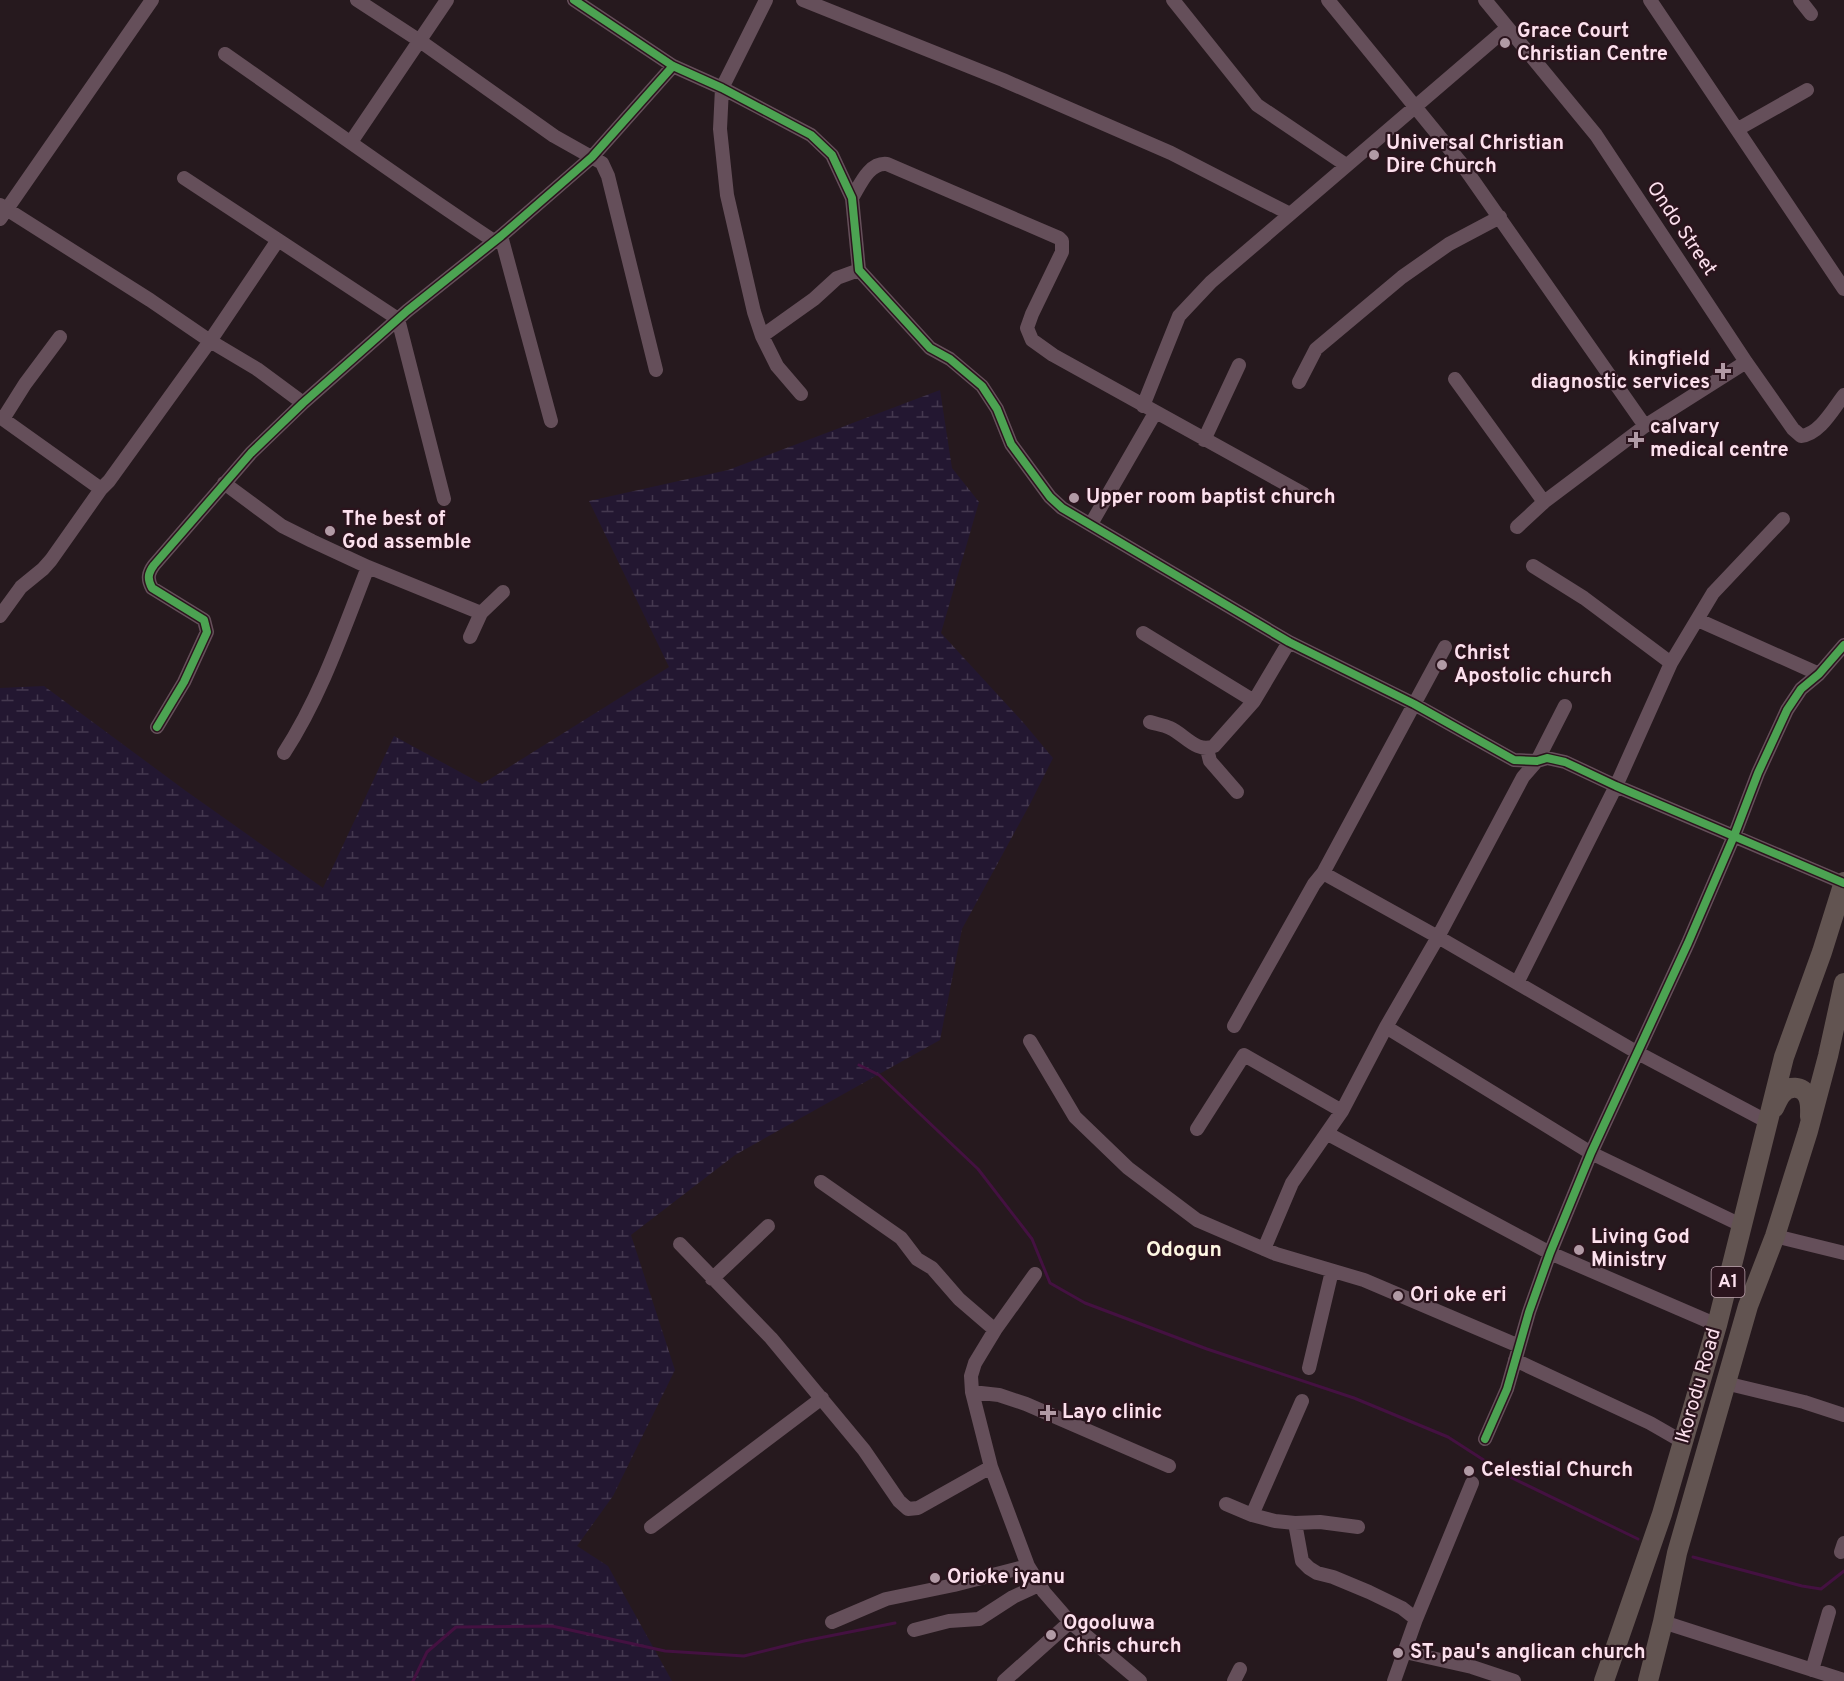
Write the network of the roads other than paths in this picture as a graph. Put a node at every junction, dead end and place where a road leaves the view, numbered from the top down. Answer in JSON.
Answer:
{"nodes":[{"id":1,"x":152,"y":0,"type":"edge"},
{"id":2,"x":357,"y":0,"type":"edge"},
{"id":3,"x":447,"y":0,"type":"edge"},
{"id":4,"x":574,"y":0,"type":"edge"},
{"id":5,"x":766,"y":0,"type":"edge"},
{"id":6,"x":803,"y":0,"type":"edge"},
{"id":7,"x":1173,"y":0,"type":"edge"},
{"id":8,"x":1328,"y":0,"type":"edge"},
{"id":9,"x":1485,"y":0,"type":"edge"},
{"id":10,"x":1650,"y":0,"type":"edge"},
{"id":11,"x":1800,"y":0,"type":"edge"},
{"id":12,"x":1810,"y":14,"type":"dead end"},
{"id":13,"x":1507,"y":28,"type":"junction"},
{"id":14,"x":420,"y":41,"type":"junction"},
{"id":15,"x":225,"y":54,"type":"dead end"},
{"id":16,"x":673,"y":66,"type":"junction"},
{"id":17,"x":722,"y":88,"type":"junction"},
{"id":18,"x":1807,"y":90,"type":"dead end"},
{"id":19,"x":1416,"y":107,"type":"junction"},
{"id":20,"x":1737,"y":129,"type":"junction"},
{"id":21,"x":351,"y":142,"type":"junction"},
{"id":22,"x":592,"y":157,"type":"junction"},
{"id":23,"x":1346,"y":165,"type":"junction"},
{"id":24,"x":184,"y":178,"type":"dead end"},
{"id":25,"x":852,"y":198,"type":"junction"},
{"id":26,"x":3,"y":211,"type":"edge"},
{"id":27,"x":1290,"y":214,"type":"junction"},
{"id":28,"x":1500,"y":217,"type":"junction"},
{"id":29,"x":497,"y":238,"type":"junction"},
{"id":30,"x":278,"y":240,"type":"junction"},
{"id":31,"x":859,"y":270,"type":"junction"},
{"id":32,"x":1844,"y":289,"type":"edge"},
{"id":33,"x":398,"y":319,"type":"junction"},
{"id":34,"x":762,"y":336,"type":"junction"},
{"id":35,"x":60,"y":337,"type":"dead end"},
{"id":36,"x":210,"y":341,"type":"junction"},
{"id":37,"x":1746,"y":362,"type":"junction"},
{"id":38,"x":1239,"y":365,"type":"dead end"},
{"id":39,"x":656,"y":370,"type":"dead end"},
{"id":40,"x":1455,"y":379,"type":"dead end"},
{"id":41,"x":1299,"y":382,"type":"dead end"},
{"id":42,"x":801,"y":394,"type":"dead end"},
{"id":43,"x":1844,"y":395,"type":"edge"},
{"id":44,"x":303,"y":403,"type":"junction"},
{"id":45,"x":1149,"y":410,"type":"junction"},
{"id":46,"x":2,"y":418,"type":"edge"},
{"id":47,"x":551,"y":421,"type":"dead end"},
{"id":48,"x":1645,"y":426,"type":"junction"},
{"id":49,"x":1204,"y":440,"type":"junction"},
{"id":50,"x":224,"y":483,"type":"junction"},
{"id":51,"x":101,"y":489,"type":"junction"},
{"id":52,"x":1304,"y":494,"type":"dead end"},
{"id":53,"x":444,"y":499,"type":"dead end"},
{"id":54,"x":1544,"y":502,"type":"junction"},
{"id":55,"x":1783,"y":519,"type":"dead end"},
{"id":56,"x":1091,"y":524,"type":"junction"},
{"id":57,"x":1517,"y":526,"type":"dead end"},
{"id":58,"x":1533,"y":566,"type":"dead end"},
{"id":59,"x":368,"y":567,"type":"junction"},
{"id":60,"x":503,"y":592,"type":"dead end"},
{"id":61,"x":481,"y":613,"type":"junction"},
{"id":62,"x":0,"y":616,"type":"edge"},
{"id":63,"x":1698,"y":620,"type":"junction"},
{"id":64,"x":1143,"y":633,"type":"dead end"},
{"id":65,"x":470,"y":637,"type":"dead end"},
{"id":66,"x":1289,"y":642,"type":"junction"},
{"id":67,"x":1844,"y":645,"type":"edge"},
{"id":68,"x":1445,"y":648,"type":"dead end"},
{"id":69,"x":1671,"y":663,"type":"junction"},
{"id":70,"x":1819,"y":674,"type":"junction"},
{"id":71,"x":1254,"y":701,"type":"junction"},
{"id":72,"x":1414,"y":704,"type":"junction"},
{"id":73,"x":1565,"y":706,"type":"dead end"},
{"id":74,"x":1150,"y":722,"type":"dead end"},
{"id":75,"x":157,"y":727,"type":"dead end"},
{"id":76,"x":1207,"y":749,"type":"junction"},
{"id":77,"x":284,"y":753,"type":"dead end"},
{"id":78,"x":1537,"y":761,"type":"junction"},
{"id":79,"x":1616,"y":786,"type":"junction"},
{"id":80,"x":1237,"y":792,"type":"dead end"},
{"id":81,"x":1734,"y":836,"type":"junction"},
{"id":82,"x":1323,"y":873,"type":"junction"},
{"id":83,"x":1844,"y":882,"type":"edge"},
{"id":84,"x":1438,"y":937,"type":"junction"},
{"id":85,"x":1517,"y":983,"type":"junction"},
{"id":86,"x":1844,"y":983,"type":"edge"},
{"id":87,"x":1234,"y":1026,"type":"dead end"},
{"id":88,"x":1386,"y":1027,"type":"junction"},
{"id":89,"x":1030,"y":1041,"type":"dead end"},
{"id":90,"x":1638,"y":1053,"type":"junction"},
{"id":91,"x":1342,"y":1111,"type":"junction"},
{"id":92,"x":1768,"y":1122,"type":"junction"},
{"id":93,"x":1197,"y":1129,"type":"dead end"},
{"id":94,"x":1808,"y":1131,"type":"junction"},
{"id":95,"x":1328,"y":1134,"type":"junction"},
{"id":96,"x":1591,"y":1154,"type":"junction"},
{"id":97,"x":821,"y":1182,"type":"dead end"},
{"id":98,"x":768,"y":1226,"type":"dead end"},
{"id":99,"x":1743,"y":1226,"type":"junction"},
{"id":100,"x":1775,"y":1236,"type":"junction"},
{"id":101,"x":680,"y":1244,"type":"dead end"},
{"id":102,"x":1264,"y":1249,"type":"junction"},
{"id":103,"x":1550,"y":1253,"type":"junction"},
{"id":104,"x":1844,"y":1254,"type":"edge"},
{"id":105,"x":1332,"y":1271,"type":"junction"},
{"id":106,"x":1035,"y":1274,"type":"dead end"},
{"id":107,"x":712,"y":1279,"type":"junction"},
{"id":108,"x":1717,"y":1325,"type":"junction"},
{"id":109,"x":995,"y":1330,"type":"junction"},
{"id":110,"x":1517,"y":1353,"type":"junction"},
{"id":111,"x":1308,"y":1368,"type":"dead end"},
{"id":112,"x":1725,"y":1383,"type":"junction"},
{"id":113,"x":972,"y":1392,"type":"junction"},
{"id":114,"x":822,"y":1398,"type":"junction"},
{"id":115,"x":1302,"y":1401,"type":"dead end"},
{"id":116,"x":1844,"y":1415,"type":"edge"},
{"id":117,"x":1485,"y":1439,"type":"dead end"},
{"id":118,"x":1683,"y":1442,"type":"junction"},
{"id":119,"x":1169,"y":1466,"type":"dead end"},
{"id":120,"x":991,"y":1467,"type":"junction"},
{"id":121,"x":1472,"y":1483,"type":"dead end"},
{"id":122,"x":1226,"y":1504,"type":"dead end"},
{"id":123,"x":1252,"y":1515,"type":"junction"},
{"id":124,"x":1295,"y":1523,"type":"junction"},
{"id":125,"x":651,"y":1527,"type":"dead end"},
{"id":126,"x":1358,"y":1527,"type":"dead end"},
{"id":127,"x":1029,"y":1566,"type":"junction"},
{"id":128,"x":1040,"y":1585,"type":"junction"},
{"id":129,"x":1829,"y":1612,"type":"dead end"},
{"id":130,"x":1416,"y":1619,"type":"junction"},
{"id":131,"x":832,"y":1622,"type":"dead end"},
{"id":132,"x":1070,"y":1622,"type":"junction"},
{"id":133,"x":1663,"y":1622,"type":"junction"},
{"id":134,"x":914,"y":1630,"type":"dead end"},
{"id":135,"x":1405,"y":1652,"type":"junction"},
{"id":136,"x":1817,"y":1674,"type":"edge"},
{"id":137,"x":1844,"y":1680,"type":"edge"},
{"id":138,"x":1004,"y":1681,"type":"edge"},
{"id":139,"x":1140,"y":1681,"type":"edge"},
{"id":140,"x":1394,"y":1681,"type":"edge"},
{"id":141,"x":1514,"y":1681,"type":"edge"},
{"id":142,"x":1604,"y":1681,"type":"edge"},
{"id":143,"x":1648,"y":1681,"type":"edge"}],
"edges":[{"from":1,"to":26,"type":"street"},
{"from":2,"to":14,"type":"street"},
{"from":3,"to":14,"type":"street"},
{"from":4,"to":16,"type":"street"},
{"from":5,"to":17,"type":"street"},
{"from":6,"to":27,"type":"street"},
{"from":7,"to":23,"type":"street"},
{"from":8,"to":19,"type":"street"},
{"from":9,"to":13,"type":"street","name":"Ondo Street"},
{"from":10,"to":20,"type":"street"},
{"from":11,"to":12,"type":"street"},
{"from":13,"to":19,"type":"street"},
{"from":13,"to":37,"type":"street","name":"Ondo Street"},
{"from":14,"to":21,"type":"street"},
{"from":14,"to":22,"type":"street"},
{"from":15,"to":21,"type":"street"},
{"from":16,"to":17,"type":"street"},
{"from":16,"to":22,"type":"street"},
{"from":17,"to":25,"type":"street"},
{"from":17,"to":34,"type":"street"},
{"from":18,"to":20,"type":"street"},
{"from":19,"to":23,"type":"street"},
{"from":19,"to":28,"type":"street"},
{"from":20,"to":32,"type":"street"},
{"from":21,"to":29,"type":"street"},
{"from":22,"to":29,"type":"street"},
{"from":22,"to":39,"type":"street"},
{"from":23,"to":27,"type":"street"},
{"from":24,"to":30,"type":"street"},
{"from":25,"to":31,"type":"street"},
{"from":25,"to":45,"type":"street"},
{"from":26,"to":36,"type":"street"},
{"from":27,"to":45,"type":"street"},
{"from":28,"to":41,"type":"street"},
{"from":28,"to":48,"type":"street"},
{"from":29,"to":33,"type":"street"},
{"from":29,"to":47,"type":"street"},
{"from":30,"to":33,"type":"street"},
{"from":30,"to":36,"type":"street"},
{"from":31,"to":34,"type":"street"},
{"from":31,"to":56,"type":"street"},
{"from":33,"to":44,"type":"street"},
{"from":33,"to":53,"type":"street"},
{"from":34,"to":42,"type":"street"},
{"from":35,"to":46,"type":"street"},
{"from":36,"to":44,"type":"street"},
{"from":36,"to":51,"type":"street"},
{"from":37,"to":43,"type":"street","name":"Ondo Street"},
{"from":37,"to":48,"type":"street"},
{"from":38,"to":49,"type":"street"},
{"from":40,"to":54,"type":"street"},
{"from":44,"to":50,"type":"street"},
{"from":45,"to":49,"type":"street"},
{"from":45,"to":56,"type":"street"},
{"from":46,"to":51,"type":"street"},
{"from":48,"to":54,"type":"street"},
{"from":49,"to":52,"type":"street"},
{"from":50,"to":59,"type":"street"},
{"from":50,"to":75,"type":"street"},
{"from":51,"to":62,"type":"street"},
{"from":54,"to":57,"type":"street"},
{"from":55,"to":63,"type":"street"},
{"from":56,"to":66,"type":"street"},
{"from":58,"to":69,"type":"street"},
{"from":59,"to":61,"type":"street"},
{"from":59,"to":77,"type":"street"},
{"from":60,"to":61,"type":"street"},
{"from":61,"to":65,"type":"street"},
{"from":63,"to":69,"type":"street"},
{"from":63,"to":70,"type":"street"},
{"from":64,"to":71,"type":"street"},
{"from":66,"to":71,"type":"street"},
{"from":66,"to":72,"type":"street"},
{"from":67,"to":70,"type":"street"},
{"from":68,"to":72,"type":"street"},
{"from":69,"to":79,"type":"street"},
{"from":70,"to":81,"type":"street"},
{"from":71,"to":76,"type":"street"},
{"from":72,"to":78,"type":"street"},
{"from":72,"to":82,"type":"street"},
{"from":73,"to":78,"type":"street"},
{"from":74,"to":76,"type":"street"},
{"from":76,"to":80,"type":"street"},
{"from":78,"to":79,"type":"street"},
{"from":78,"to":84,"type":"street"},
{"from":79,"to":81,"type":"street"},
{"from":79,"to":85,"type":"street"},
{"from":81,"to":83,"type":"street"},
{"from":81,"to":90,"type":"street"},
{"from":82,"to":84,"type":"street"},
{"from":82,"to":87,"type":"street"},
{"from":83,"to":92,"type":"highway","name":"Ikorodu Road","number":"A1"},
{"from":84,"to":85,"type":"street"},
{"from":84,"to":88,"type":"street"},
{"from":85,"to":90,"type":"street"},
{"from":86,"to":94,"type":"highway","name":"Ikorodu Road","number":"A1"},
{"from":88,"to":91,"type":"street"},
{"from":88,"to":96,"type":"street"},
{"from":89,"to":102,"type":"street"},
{"from":90,"to":92,"type":"street"},
{"from":90,"to":96,"type":"street"},
{"from":91,"to":93,"type":"street"},
{"from":91,"to":95,"type":"street"},
{"from":92,"to":94,"type":"highway"},
{"from":92,"to":99,"type":"highway","name":"Ikorodu Road","number":"A1"},
{"from":94,"to":100,"type":"highway","name":"Ikorodu Road","number":"A1"},
{"from":95,"to":102,"type":"street"},
{"from":95,"to":103,"type":"street"},
{"from":96,"to":99,"type":"street"},
{"from":96,"to":103,"type":"street"},
{"from":97,"to":109,"type":"street"},
{"from":98,"to":107,"type":"street"},
{"from":99,"to":108,"type":"highway","name":"Ikorodu Road","number":"A1"},
{"from":100,"to":104,"type":"street"},
{"from":100,"to":112,"type":"highway","name":"Ikorodu Road","number":"A1"},
{"from":101,"to":107,"type":"street"},
{"from":102,"to":105,"type":"street"},
{"from":103,"to":108,"type":"street"},
{"from":103,"to":110,"type":"street"},
{"from":105,"to":110,"type":"street"},
{"from":105,"to":111,"type":"street"},
{"from":106,"to":109,"type":"street"},
{"from":107,"to":114,"type":"street"},
{"from":108,"to":118,"type":"highway","name":"Ikorodu Road","number":"A1"},
{"from":109,"to":113,"type":"street"},
{"from":110,"to":117,"type":"street"},
{"from":110,"to":118,"type":"street"},
{"from":112,"to":116,"type":"street"},
{"from":112,"to":133,"type":"highway","name":"Ikorodu Road","number":"A1"},
{"from":113,"to":119,"type":"street"},
{"from":113,"to":120,"type":"street"},
{"from":114,"to":120,"type":"street"},
{"from":114,"to":125,"type":"street"},
{"from":115,"to":123,"type":"street"},
{"from":118,"to":142,"type":"highway","name":"Ikorodu Road","number":"A1"},
{"from":120,"to":127,"type":"street"},
{"from":121,"to":130,"type":"street"},
{"from":122,"to":123,"type":"street"},
{"from":123,"to":124,"type":"street"},
{"from":124,"to":126,"type":"street"},
{"from":124,"to":130,"type":"street"},
{"from":127,"to":128,"type":"street"},
{"from":127,"to":131,"type":"street"},
{"from":128,"to":132,"type":"street"},
{"from":128,"to":134,"type":"street"},
{"from":129,"to":136,"type":"street"},
{"from":130,"to":135,"type":"street"},
{"from":132,"to":138,"type":"street"},
{"from":132,"to":139,"type":"street"},
{"from":133,"to":136,"type":"street"},
{"from":133,"to":143,"type":"highway","name":"Ikorodu Road","number":"A1"},
{"from":135,"to":140,"type":"street"},
{"from":135,"to":141,"type":"street"},
{"from":136,"to":137,"type":"street"}]}
